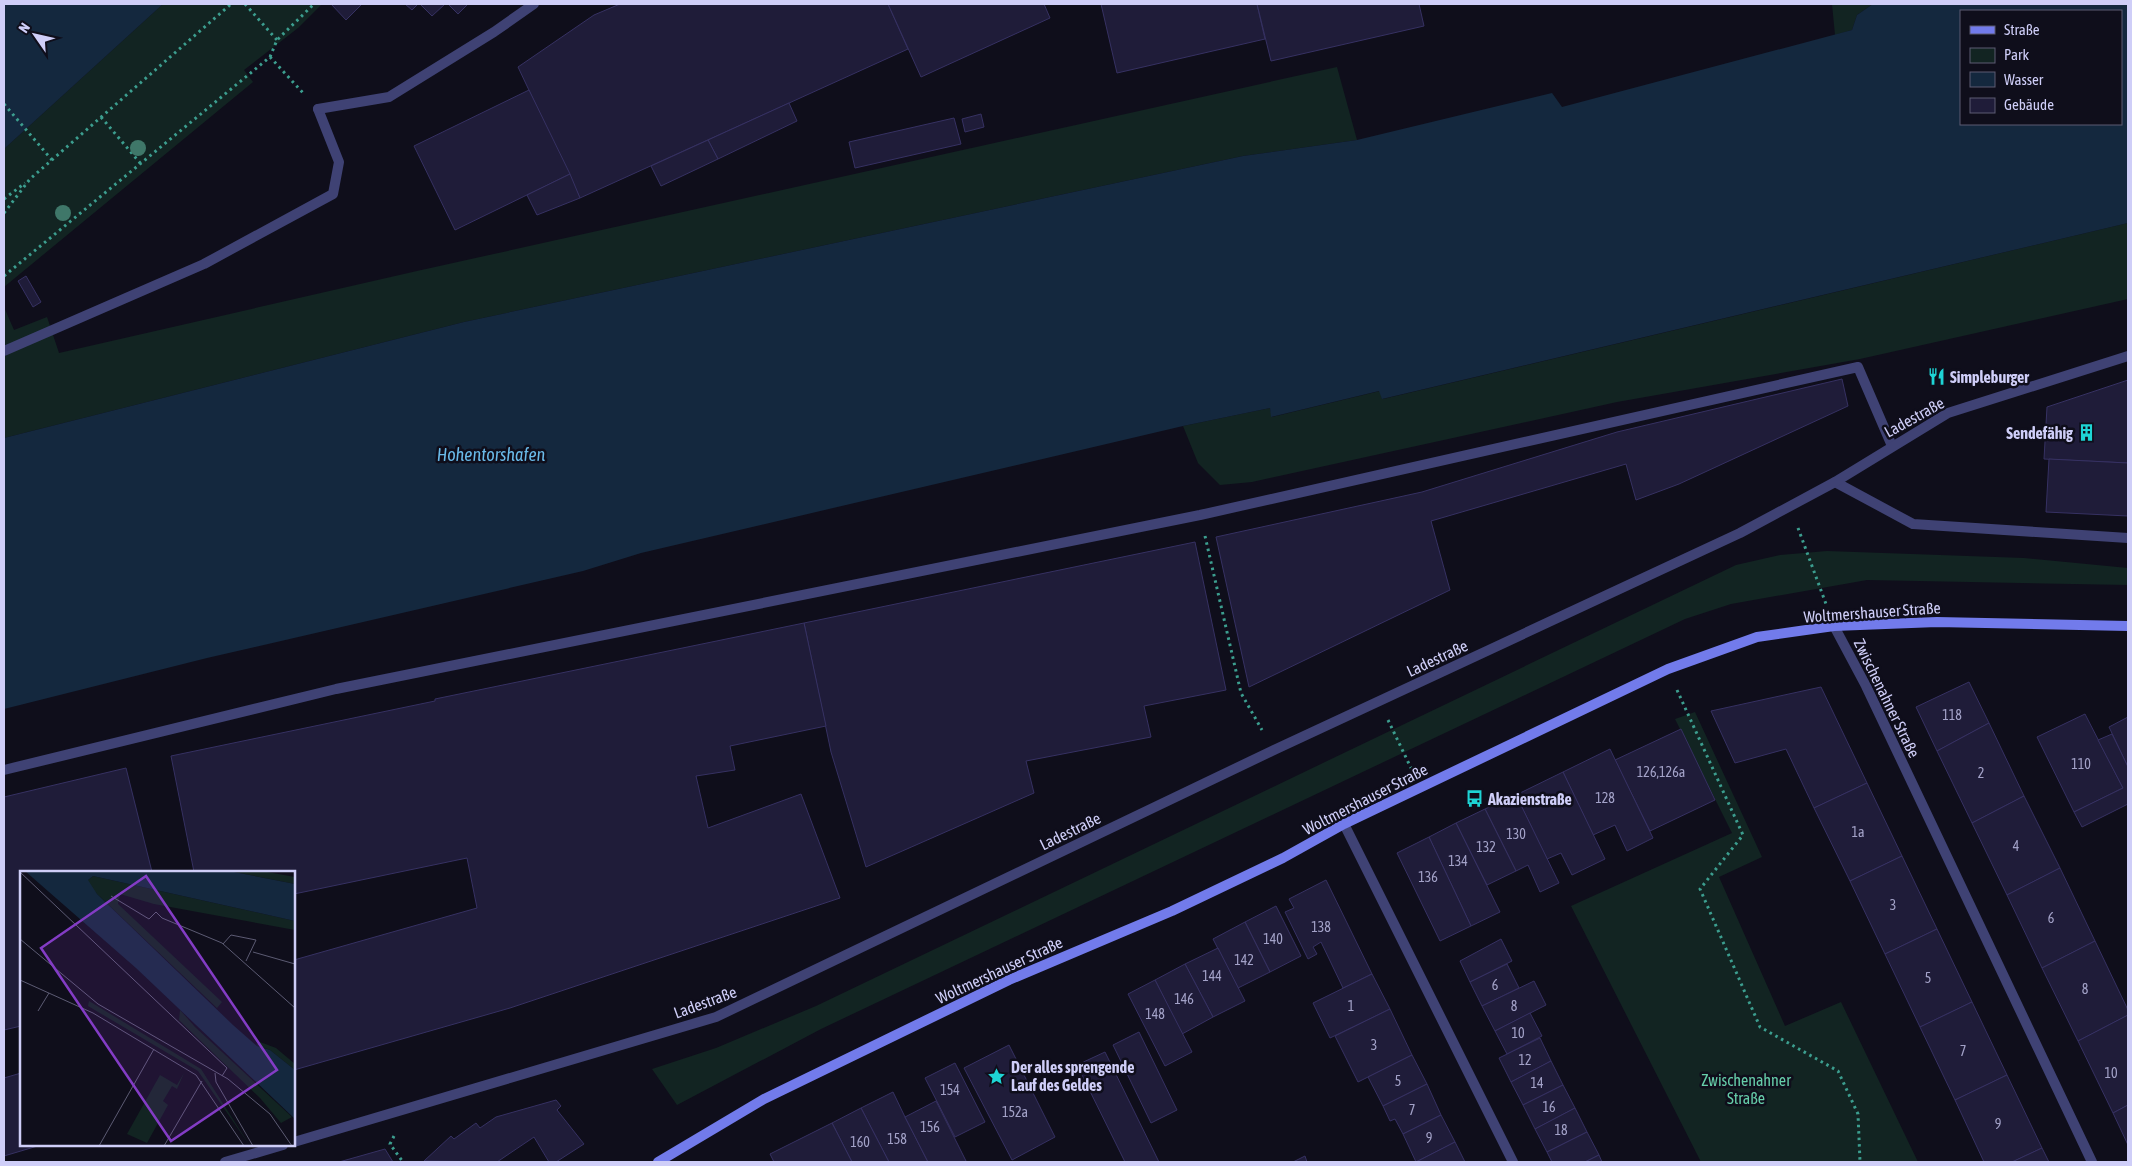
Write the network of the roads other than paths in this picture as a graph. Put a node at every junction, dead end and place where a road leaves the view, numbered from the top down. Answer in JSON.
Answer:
{"nodes":[{"id":1,"x":534,"y":4,"type":"edge"},
{"id":2,"x":4,"y":351,"type":"edge"},
{"id":3,"x":2128,"y":356,"type":"edge"},
{"id":4,"x":1892,"y":446,"type":"junction"},
{"id":5,"x":1835,"y":482,"type":"junction"},
{"id":6,"x":2128,"y":538,"type":"edge"},
{"id":7,"x":1834,"y":626,"type":"junction"},
{"id":8,"x":2128,"y":626,"type":"edge"},
{"id":9,"x":4,"y":770,"type":"edge"},
{"id":10,"x":1344,"y":824,"type":"junction"},
{"id":11,"x":295,"y":1142,"type":"edge"},
{"id":12,"x":280,"y":1146,"type":"edge"},
{"id":13,"x":225,"y":1162,"type":"edge"},
{"id":14,"x":658,"y":1162,"type":"edge"},
{"id":15,"x":1513,"y":1162,"type":"edge"},
{"id":16,"x":2092,"y":1162,"type":"edge"}],
"edges":[{"from":1,"to":2,"type":"street"},
{"from":3,"to":4,"type":"street","name":"Ladestraße"},
{"from":4,"to":5,"type":"street","name":"Ladestraße"},
{"from":4,"to":9,"type":"street"},
{"from":5,"to":6,"type":"street"},
{"from":5,"to":11,"type":"street","name":"Ladestraße"},
{"from":7,"to":8,"type":"street","name":"Woltmershauser Straße"},
{"from":7,"to":10,"type":"street","name":"Woltmershauser Straße"},
{"from":7,"to":16,"type":"street","name":"Zwischenahner Straße"},
{"from":10,"to":14,"type":"street","name":"Woltmershauser Straße"},
{"from":10,"to":15,"type":"street"},
{"from":12,"to":13,"type":"street"}]}
